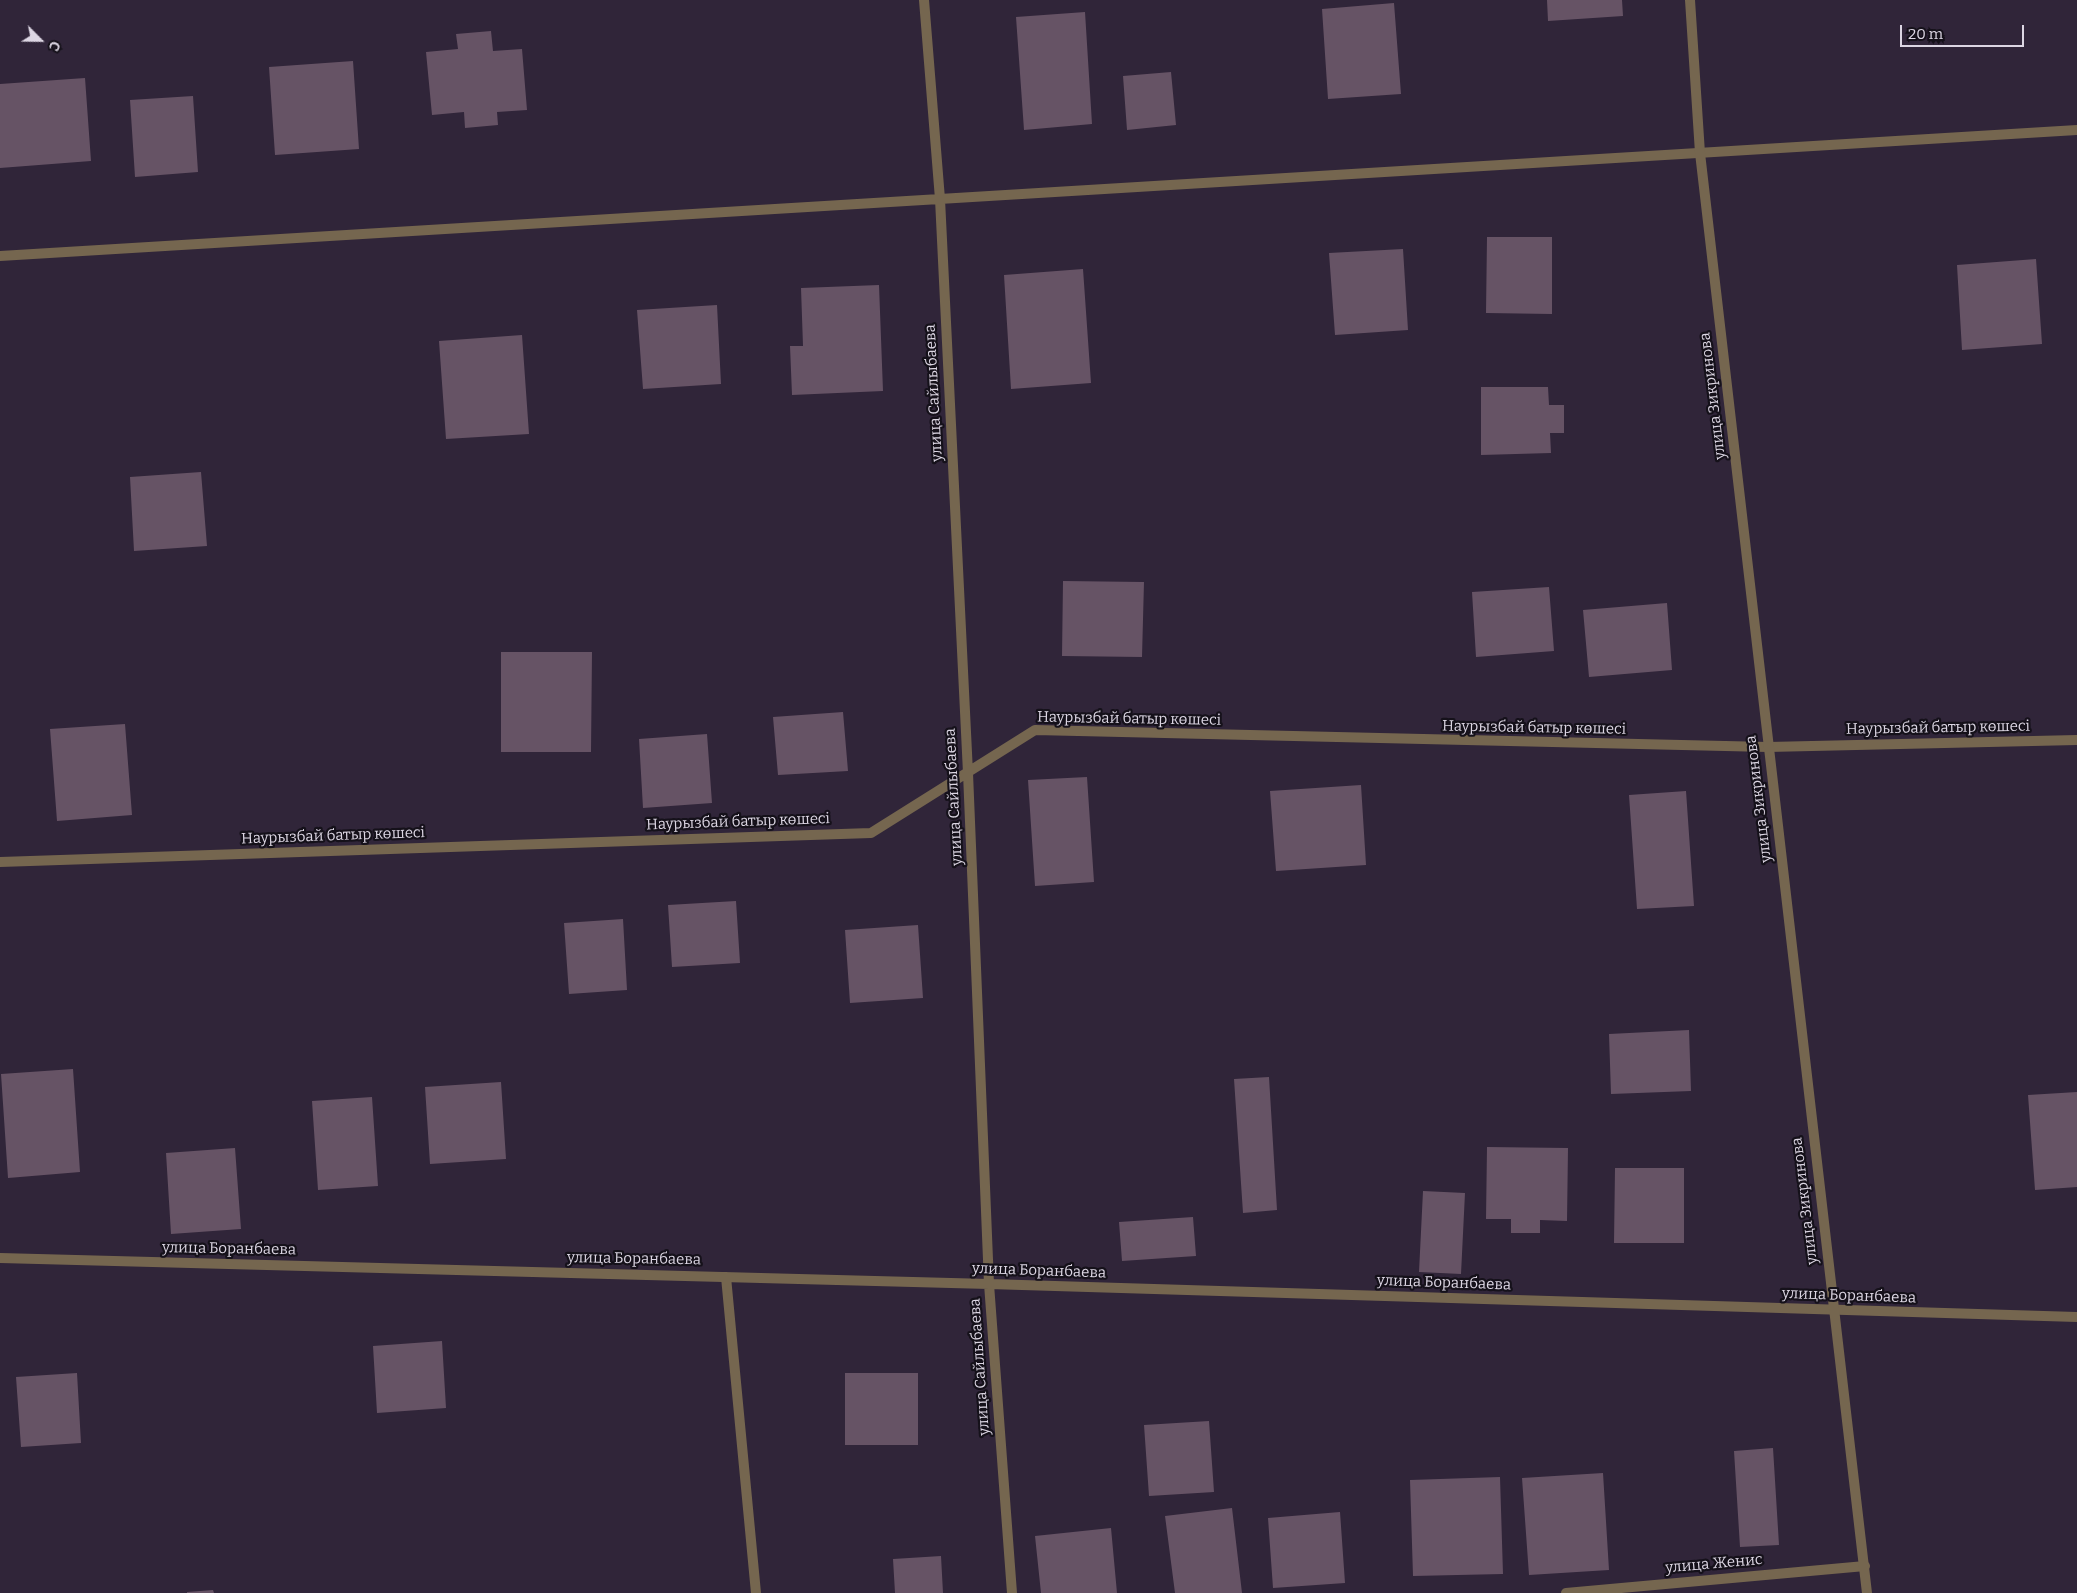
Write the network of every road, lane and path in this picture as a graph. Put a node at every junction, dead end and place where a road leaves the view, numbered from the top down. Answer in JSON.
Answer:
{"nodes":[{"id":1,"x":924,"y":0,"type":"edge"},
{"id":2,"x":1690,"y":0,"type":"edge"},
{"id":3,"x":2077,"y":130,"type":"edge"},
{"id":4,"x":1700,"y":153,"type":"junction"},
{"id":5,"x":940,"y":200,"type":"junction"},
{"id":6,"x":0,"y":256,"type":"edge"},
{"id":7,"x":2077,"y":740,"type":"edge"},
{"id":8,"x":1768,"y":747,"type":"junction"},
{"id":9,"x":968,"y":773,"type":"junction"},
{"id":10,"x":0,"y":862,"type":"edge"},
{"id":11,"x":0,"y":1258,"type":"edge"},
{"id":12,"x":726,"y":1277,"type":"junction"},
{"id":13,"x":989,"y":1284,"type":"junction"},
{"id":14,"x":1833,"y":1311,"type":"junction"},
{"id":15,"x":2077,"y":1317,"type":"edge"},
{"id":16,"x":1865,"y":1566,"type":"junction"},
{"id":17,"x":756,"y":1593,"type":"edge"},
{"id":18,"x":1012,"y":1593,"type":"edge"},
{"id":19,"x":1566,"y":1593,"type":"edge"},
{"id":20,"x":1867,"y":1593,"type":"edge"}],
"edges":[{"from":1,"to":5,"type":"street","name":"улица Сайлыбаева"},
{"from":2,"to":4,"type":"street","name":"улица Зикринова"},
{"from":3,"to":4,"type":"street"},
{"from":4,"to":5,"type":"street"},
{"from":4,"to":8,"type":"street","name":"улица Зикринова"},
{"from":5,"to":6,"type":"street"},
{"from":5,"to":9,"type":"street","name":"улица Сайлыбаева"},
{"from":7,"to":8,"type":"street","name":"Наурызбай батыр көшесі"},
{"from":8,"to":9,"type":"street","name":"Наурызбай батыр көшесі"},
{"from":8,"to":14,"type":"street","name":"улица Зикринова"},
{"from":9,"to":10,"type":"street","name":"Наурызбай батыр көшесі"},
{"from":9,"to":13,"type":"street","name":"улица Сайлыбаева"},
{"from":11,"to":12,"type":"street","name":"улица Боранбаева"},
{"from":12,"to":13,"type":"street","name":"улица Боранбаева"},
{"from":12,"to":17,"type":"street"},
{"from":13,"to":14,"type":"street","name":"улица Боранбаева"},
{"from":13,"to":18,"type":"street","name":"улица Сайлыбаева"},
{"from":14,"to":15,"type":"street","name":"улица Боранбаева"},
{"from":14,"to":16,"type":"street","name":"улица Зикринова"},
{"from":16,"to":19,"type":"street","name":"улица Женис"},
{"from":16,"to":20,"type":"street","name":"улица Зикринова"}]}
